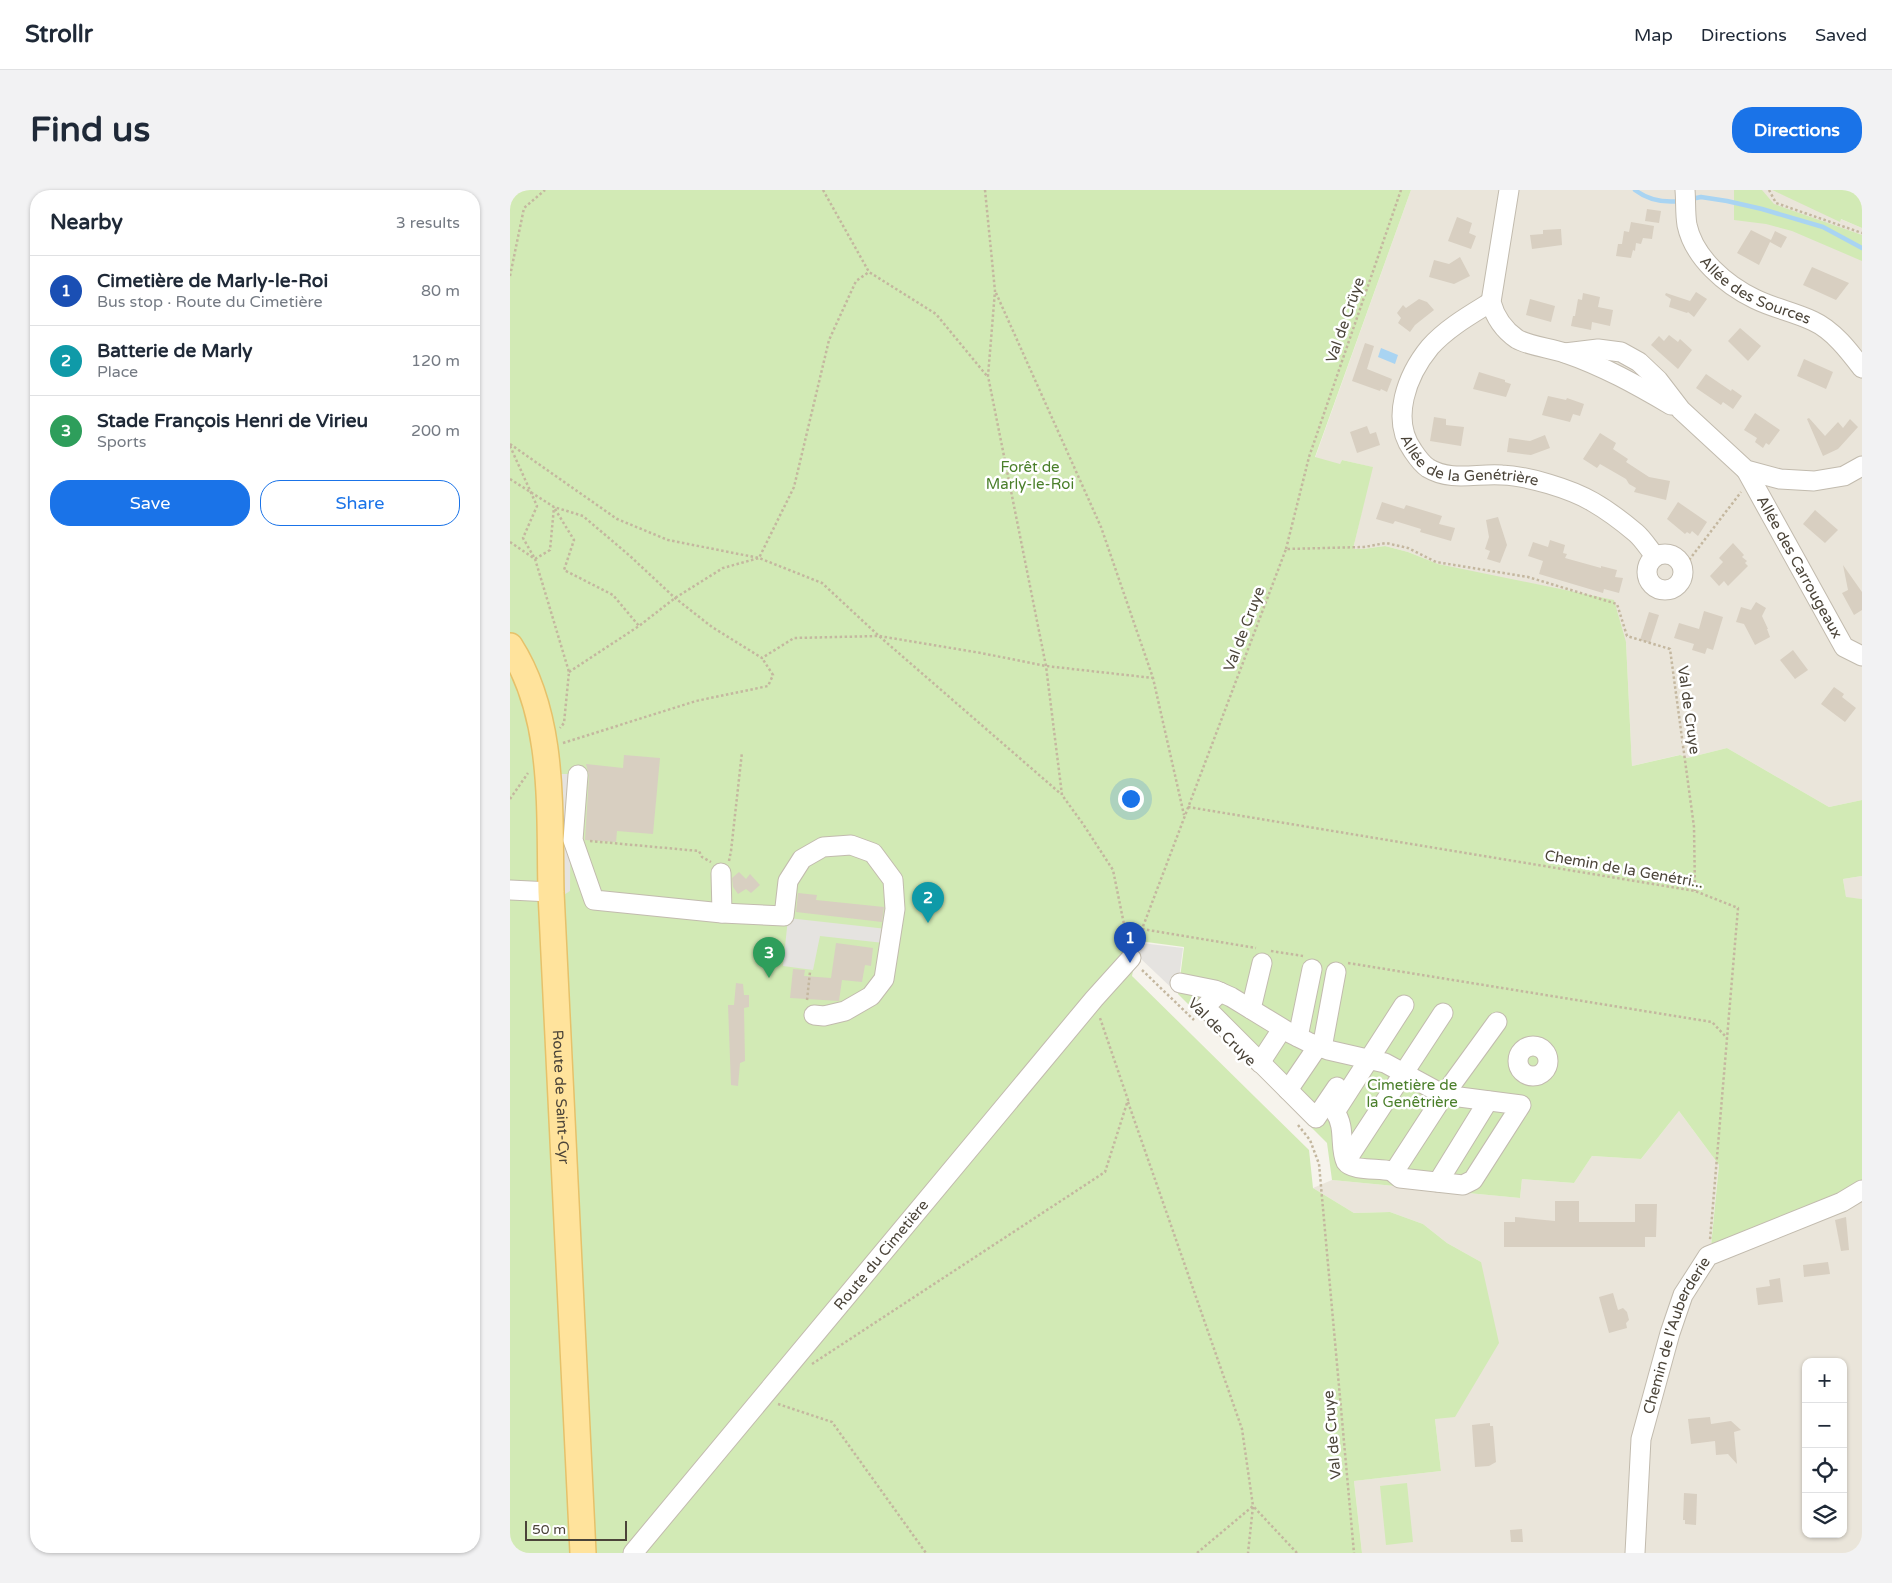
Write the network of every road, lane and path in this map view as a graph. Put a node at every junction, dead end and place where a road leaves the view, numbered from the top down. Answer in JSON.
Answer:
{"nodes":[{"id":1,"x":545,"y":190,"type":"edge"},
{"id":2,"x":823,"y":190,"type":"edge"},
{"id":3,"x":985,"y":190,"type":"edge"},
{"id":4,"x":1401,"y":190,"type":"edge"},
{"id":5,"x":1509,"y":190,"type":"edge"},
{"id":6,"x":1769,"y":190,"type":"edge"},
{"id":7,"x":1686,"y":196,"type":"edge"},
{"id":8,"x":1862,"y":233,"type":"edge"},
{"id":9,"x":869,"y":272,"type":"junction"},
{"id":10,"x":510,"y":276,"type":"edge"},
{"id":11,"x":996,"y":291,"type":"junction"},
{"id":12,"x":1491,"y":302,"type":"junction"},
{"id":13,"x":1862,"y":368,"type":"edge"},
{"id":14,"x":988,"y":376,"type":"junction"},
{"id":15,"x":510,"y":445,"type":"edge"},
{"id":16,"x":1309,"y":457,"type":"joint"},
{"id":17,"x":1862,"y":466,"type":"edge"},
{"id":18,"x":1749,"y":474,"type":"junction"},
{"id":19,"x":510,"y":479,"type":"edge"},
{"id":20,"x":530,"y":490,"type":"junction"},
{"id":21,"x":554,"y":507,"type":"junction"},
{"id":22,"x":510,"y":542,"type":"edge"},
{"id":23,"x":1286,"y":549,"type":"junction"},
{"id":24,"x":1655,"y":556,"type":"junction"},
{"id":25,"x":759,"y":558,"type":"junction"},
{"id":26,"x":535,"y":559,"type":"junction"},
{"id":27,"x":1683,"y":568,"type":"junction"},
{"id":28,"x":675,"y":598,"type":"junction"},
{"id":29,"x":639,"y":626,"type":"junction"},
{"id":30,"x":879,"y":636,"type":"junction"},
{"id":31,"x":510,"y":646,"type":"edge"},
{"id":32,"x":1862,"y":656,"type":"edge"},
{"id":33,"x":762,"y":658,"type":"junction"},
{"id":34,"x":1046,"y":666,"type":"junction"},
{"id":35,"x":569,"y":672,"type":"junction"},
{"id":36,"x":1152,"y":678,"type":"junction"},
{"id":37,"x":545,"y":748,"type":"junction"},
{"id":38,"x":742,"y":752,"type":"dead end"},
{"id":39,"x":578,"y":775,"type":"dead end"},
{"id":40,"x":1062,"y":795,"type":"junction"},
{"id":41,"x":510,"y":799,"type":"edge"},
{"id":42,"x":1188,"y":807,"type":"junction"},
{"id":43,"x":1184,"y":817,"type":"junction"},
{"id":44,"x":573,"y":840,"type":"junction"},
{"id":45,"x":721,"y":873,"type":"junction"},
{"id":46,"x":510,"y":890,"type":"edge"},
{"id":47,"x":1695,"y":891,"type":"junction"},
{"id":48,"x":551,"y":892,"type":"junction"},
{"id":49,"x":722,"y":913,"type":"junction"},
{"id":50,"x":1142,"y":929,"type":"junction"},
{"id":51,"x":1264,"y":954,"type":"junction"},
{"id":52,"x":1131,"y":958,"type":"junction"},
{"id":53,"x":1310,"y":963,"type":"joint"},
{"id":54,"x":1342,"y":968,"type":"joint"},
{"id":55,"x":810,"y":972,"type":"dead end"},
{"id":56,"x":1180,"y":982,"type":"dead end"},
{"id":57,"x":1220,"y":992,"type":"junction"},
{"id":58,"x":1094,"y":999,"type":"junction"},
{"id":59,"x":1404,"y":1005,"type":"dead end"},
{"id":60,"x":1251,"y":1009,"type":"junction"},
{"id":61,"x":1443,"y":1013,"type":"dead end"},
{"id":62,"x":814,"y":1015,"type":"joint"},
{"id":63,"x":1498,"y":1022,"type":"dead end"},
{"id":64,"x":1199,"y":1026,"type":"dead end"},
{"id":65,"x":1290,"y":1033,"type":"junction"},
{"id":66,"x":1727,"y":1038,"type":"junction"},
{"id":67,"x":1320,"y":1047,"type":"junction"},
{"id":68,"x":1364,"y":1057,"type":"junction"},
{"id":69,"x":1260,"y":1063,"type":"junction"},
{"id":70,"x":1404,"y":1072,"type":"junction"},
{"id":71,"x":1529,"y":1075,"type":"dead end"},
{"id":72,"x":1288,"y":1090,"type":"junction"},
{"id":73,"x":1444,"y":1095,"type":"junction"},
{"id":74,"x":1128,"y":1100,"type":"junction"},
{"id":75,"x":1488,"y":1101,"type":"junction"},
{"id":76,"x":1521,"y":1105,"type":"junction"},
{"id":77,"x":1295,"y":1120,"type":"dead end"},
{"id":78,"x":1346,"y":1161,"type":"junction"},
{"id":79,"x":1394,"y":1172,"type":"junction"},
{"id":80,"x":1438,"y":1182,"type":"junction"},
{"id":81,"x":1862,"y":1190,"type":"edge"},
{"id":82,"x":1708,"y":1256,"type":"junction"},
{"id":83,"x":809,"y":1366,"type":"dead end"},
{"id":84,"x":762,"y":1398,"type":"junction"},
{"id":85,"x":1253,"y":1506,"type":"junction"},
{"id":86,"x":583,"y":1553,"type":"edge"},
{"id":87,"x":633,"y":1553,"type":"edge"},
{"id":88,"x":926,"y":1553,"type":"edge"},
{"id":89,"x":1197,"y":1553,"type":"edge"},
{"id":90,"x":1248,"y":1553,"type":"edge"},
{"id":91,"x":1297,"y":1553,"type":"edge"},
{"id":92,"x":1354,"y":1553,"type":"edge"},
{"id":93,"x":1635,"y":1553,"type":"edge"}],
"edges":[{"from":1,"to":10,"type":"path"},
{"from":2,"to":9,"type":"path"},
{"from":3,"to":11,"type":"path"},
{"from":4,"to":16,"type":"path","name":"Val de Crüye"},
{"from":5,"to":12,"type":"street"},
{"from":6,"to":8,"type":"path"},
{"from":7,"to":13,"type":"street","name":"Allée des Sources"},
{"from":9,"to":14,"type":"path"},
{"from":9,"to":25,"type":"path"},
{"from":11,"to":14,"type":"path"},
{"from":11,"to":36,"type":"path"},
{"from":12,"to":18,"type":"street"},
{"from":12,"to":24,"type":"street","name":"Allée de la Genétrière"},
{"from":14,"to":34,"type":"path"},
{"from":15,"to":20,"type":"path"},
{"from":15,"to":25,"type":"path"},
{"from":16,"to":23,"type":"path","name":"Val de Cruye"},
{"from":17,"to":18,"type":"street"},
{"from":18,"to":27,"type":"path"},
{"from":18,"to":32,"type":"street","name":"Allée des Carrougeaux"},
{"from":19,"to":20,"type":"path"},
{"from":20,"to":21,"type":"path"},
{"from":20,"to":26,"type":"path"},
{"from":21,"to":26,"type":"path"},
{"from":21,"to":28,"type":"path"},
{"from":21,"to":29,"type":"path"},
{"from":22,"to":26,"type":"path"},
{"from":23,"to":42,"type":"path","name":"Val de Cruye"},
{"from":23,"to":47,"type":"path","name":"Val de Cruye"},
{"from":24,"to":27,"type":"street"},
{"from":24,"to":27,"type":"street"},
{"from":25,"to":28,"type":"path"},
{"from":25,"to":30,"type":"path"},
{"from":26,"to":35,"type":"path"},
{"from":28,"to":29,"type":"path"},
{"from":28,"to":33,"type":"path"},
{"from":29,"to":35,"type":"path"},
{"from":30,"to":33,"type":"path"},
{"from":30,"to":34,"type":"path"},
{"from":30,"to":40,"type":"path"},
{"from":31,"to":37,"type":"main road","name":"Route de Saint-Cyr"},
{"from":33,"to":37,"type":"path"},
{"from":34,"to":36,"type":"path"},
{"from":34,"to":40,"type":"path"},
{"from":35,"to":37,"type":"path"},
{"from":36,"to":43,"type":"path"},
{"from":37,"to":41,"type":"path"},
{"from":37,"to":48,"type":"main road","name":"Route de Saint-Cyr"},
{"from":38,"to":45,"type":"path"},
{"from":39,"to":44,"type":"street"},
{"from":40,"to":52,"type":"path"},
{"from":42,"to":43,"type":"path","name":"Val de Cruye"},
{"from":42,"to":47,"type":"path","name":"Chemin de la Genétri..."},
{"from":43,"to":50,"type":"path","name":"Val de Cruye"},
{"from":44,"to":45,"type":"path"},
{"from":44,"to":49,"type":"street"},
{"from":45,"to":49,"type":"street"},
{"from":46,"to":48,"type":"street"},
{"from":47,"to":66,"type":"path","name":"Chemin de la Genétri..."},
{"from":48,"to":86,"type":"main road","name":"Route de Saint-Cyr"},
{"from":49,"to":62,"type":"street"},
{"from":50,"to":51,"type":"path"},
{"from":50,"to":52,"type":"path","name":"Val de Cruye"},
{"from":51,"to":53,"type":"path"},
{"from":51,"to":60,"type":"street"},
{"from":52,"to":58,"type":"street","name":"Route du Cimetière"},
{"from":52,"to":64,"type":"path","name":"Val de Cruye"},
{"from":53,"to":65,"type":"street"},
{"from":54,"to":66,"type":"path"},
{"from":54,"to":67,"type":"street"},
{"from":55,"to":62,"type":"path"},
{"from":56,"to":57,"type":"street"},
{"from":57,"to":60,"type":"street"},
{"from":57,"to":69,"type":"street"},
{"from":58,"to":74,"type":"path"},
{"from":58,"to":84,"type":"street","name":"Route du Cimetière"},
{"from":59,"to":68,"type":"street"},
{"from":60,"to":65,"type":"street"},
{"from":61,"to":70,"type":"street"},
{"from":63,"to":73,"type":"street"},
{"from":65,"to":67,"type":"street"},
{"from":65,"to":69,"type":"street"},
{"from":66,"to":82,"type":"path","name":"Chemin de la Genétri..."},
{"from":67,"to":68,"type":"street"},
{"from":67,"to":72,"type":"street"},
{"from":68,"to":70,"type":"street"},
{"from":68,"to":72,"type":"street"},
{"from":68,"to":78,"type":"street"},
{"from":69,"to":72,"type":"street"},
{"from":70,"to":73,"type":"street"},
{"from":70,"to":78,"type":"street"},
{"from":71,"to":76,"type":"street"},
{"from":73,"to":75,"type":"street"},
{"from":73,"to":79,"type":"street"},
{"from":74,"to":83,"type":"path"},
{"from":74,"to":85,"type":"path"},
{"from":75,"to":76,"type":"street"},
{"from":75,"to":80,"type":"street"},
{"from":76,"to":80,"type":"street"},
{"from":77,"to":92,"type":"path","name":"Val de Cruye"},
{"from":78,"to":79,"type":"street"},
{"from":79,"to":80,"type":"street"},
{"from":81,"to":82,"type":"street","name":"Chemin de l'Auberderie"},
{"from":82,"to":93,"type":"street","name":"Chemin de l'Auberderie"},
{"from":84,"to":87,"type":"street","name":"Route du Cimetière"},
{"from":84,"to":88,"type":"path"},
{"from":85,"to":89,"type":"path"},
{"from":85,"to":90,"type":"path"},
{"from":85,"to":91,"type":"path"}]}
